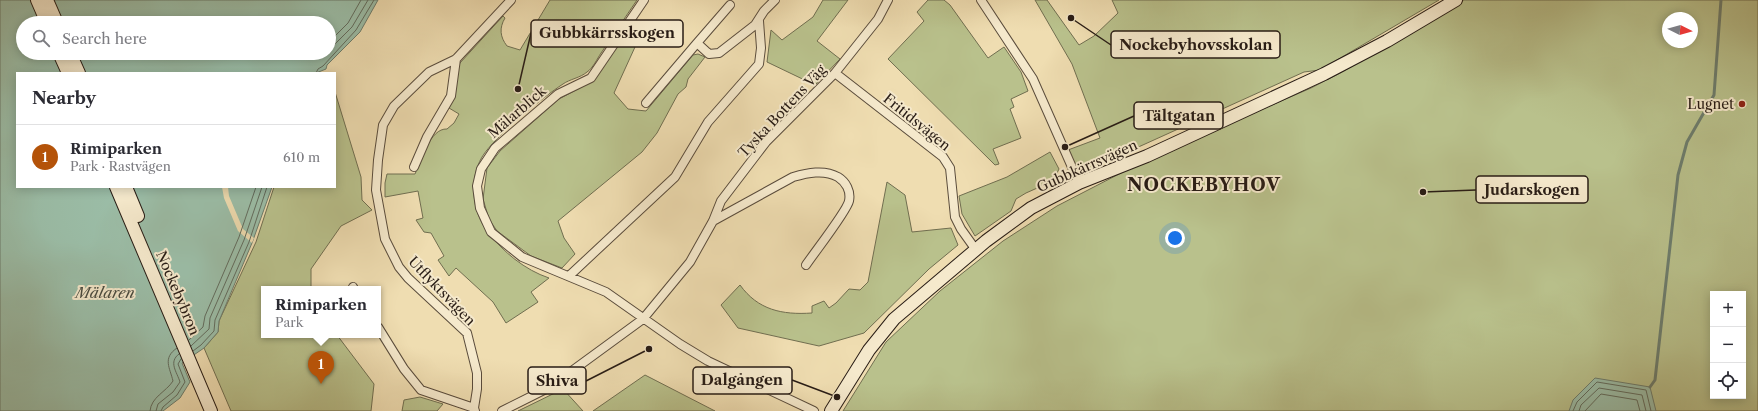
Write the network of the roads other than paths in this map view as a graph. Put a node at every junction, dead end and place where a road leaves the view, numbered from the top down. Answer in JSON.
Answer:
{"nodes":[{"id":1,"x":37,"y":0,"type":"edge"},
{"id":2,"x":47,"y":0,"type":"edge"},
{"id":3,"x":511,"y":0,"type":"edge"},
{"id":4,"x":644,"y":0,"type":"edge"},
{"id":5,"x":775,"y":0,"type":"edge"},
{"id":6,"x":888,"y":0,"type":"edge"},
{"id":7,"x":981,"y":0,"type":"edge"},
{"id":8,"x":1456,"y":0,"type":"edge"},
{"id":9,"x":730,"y":5,"type":"dead end"},
{"id":10,"x":44,"y":16,"type":"edge"},
{"id":11,"x":54,"y":16,"type":"edge"},
{"id":12,"x":759,"y":21,"type":"junction"},
{"id":13,"x":697,"y":43,"type":"junction"},
{"id":14,"x":456,"y":58,"type":"junction"},
{"id":15,"x":62,"y":60,"type":"edge"},
{"id":16,"x":73,"y":60,"type":"edge"},
{"id":17,"x":68,"y":72,"type":"edge"},
{"id":18,"x":78,"y":72,"type":"edge"},
{"id":19,"x":835,"y":73,"type":"junction"},
{"id":20,"x":646,"y":103,"type":"dead end"},
{"id":21,"x":414,"y":167,"type":"dead end"},
{"id":22,"x":1079,"y":183,"type":"junction"},
{"id":23,"x":116,"y":188,"type":"edge"},
{"id":24,"x":126,"y":188,"type":"edge"},
{"id":25,"x":713,"y":221,"type":"junction"},
{"id":26,"x":976,"y":250,"type":"junction"},
{"id":27,"x":806,"y":264,"type":"dead end"},
{"id":28,"x":569,"y":276,"type":"junction"},
{"id":29,"x":643,"y":320,"type":"junction"},
{"id":30,"x":381,"y":332,"type":"edge"},
{"id":31,"x":475,"y":410,"type":"edge"},
{"id":32,"x":212,"y":411,"type":"edge"},
{"id":33,"x":220,"y":411,"type":"edge"},
{"id":34,"x":502,"y":411,"type":"edge"},
{"id":35,"x":814,"y":411,"type":"edge"},
{"id":36,"x":831,"y":411,"type":"edge"}],
"edges":[{"from":1,"to":10,"type":"street"},
{"from":2,"to":11,"type":"street"},
{"from":3,"to":14,"type":"street","name":"Utflyktsvägen"},
{"from":4,"to":28,"type":"street","name":"Mälarblick"},
{"from":5,"to":12,"type":"street"},
{"from":6,"to":19,"type":"street","name":"Tyska Bottens Väg"},
{"from":7,"to":22,"type":"street"},
{"from":8,"to":22,"type":"street","name":"Gubbkärrsvägen"},
{"from":9,"to":13,"type":"street"},
{"from":12,"to":13,"type":"street"},
{"from":12,"to":28,"type":"street"},
{"from":13,"to":20,"type":"street"},
{"from":14,"to":21,"type":"street"},
{"from":14,"to":31,"type":"street","name":"Utflyktsvägen"},
{"from":15,"to":17,"type":"street"},
{"from":16,"to":18,"type":"street"},
{"from":19,"to":25,"type":"street","name":"Tyska Bottens Väg"},
{"from":19,"to":26,"type":"street","name":"Fritidsvägen"},
{"from":22,"to":26,"type":"street","name":"Gubbkärrsvägen"},
{"from":23,"to":32,"type":"street","name":"Nockebybron"},
{"from":24,"to":33,"type":"street","name":"Nockebybron"},
{"from":25,"to":27,"type":"street"},
{"from":25,"to":29,"type":"street","name":"Tyska Bottens Väg"},
{"from":26,"to":36,"type":"street","name":"Gubbkärrsvägen"},
{"from":28,"to":29,"type":"street","name":"Mälarblick"},
{"from":29,"to":34,"type":"street","name":"Tyska Bottens Väg"},
{"from":29,"to":35,"type":"street","name":"Mälarblick"},
{"from":30,"to":31,"type":"street"}]}
